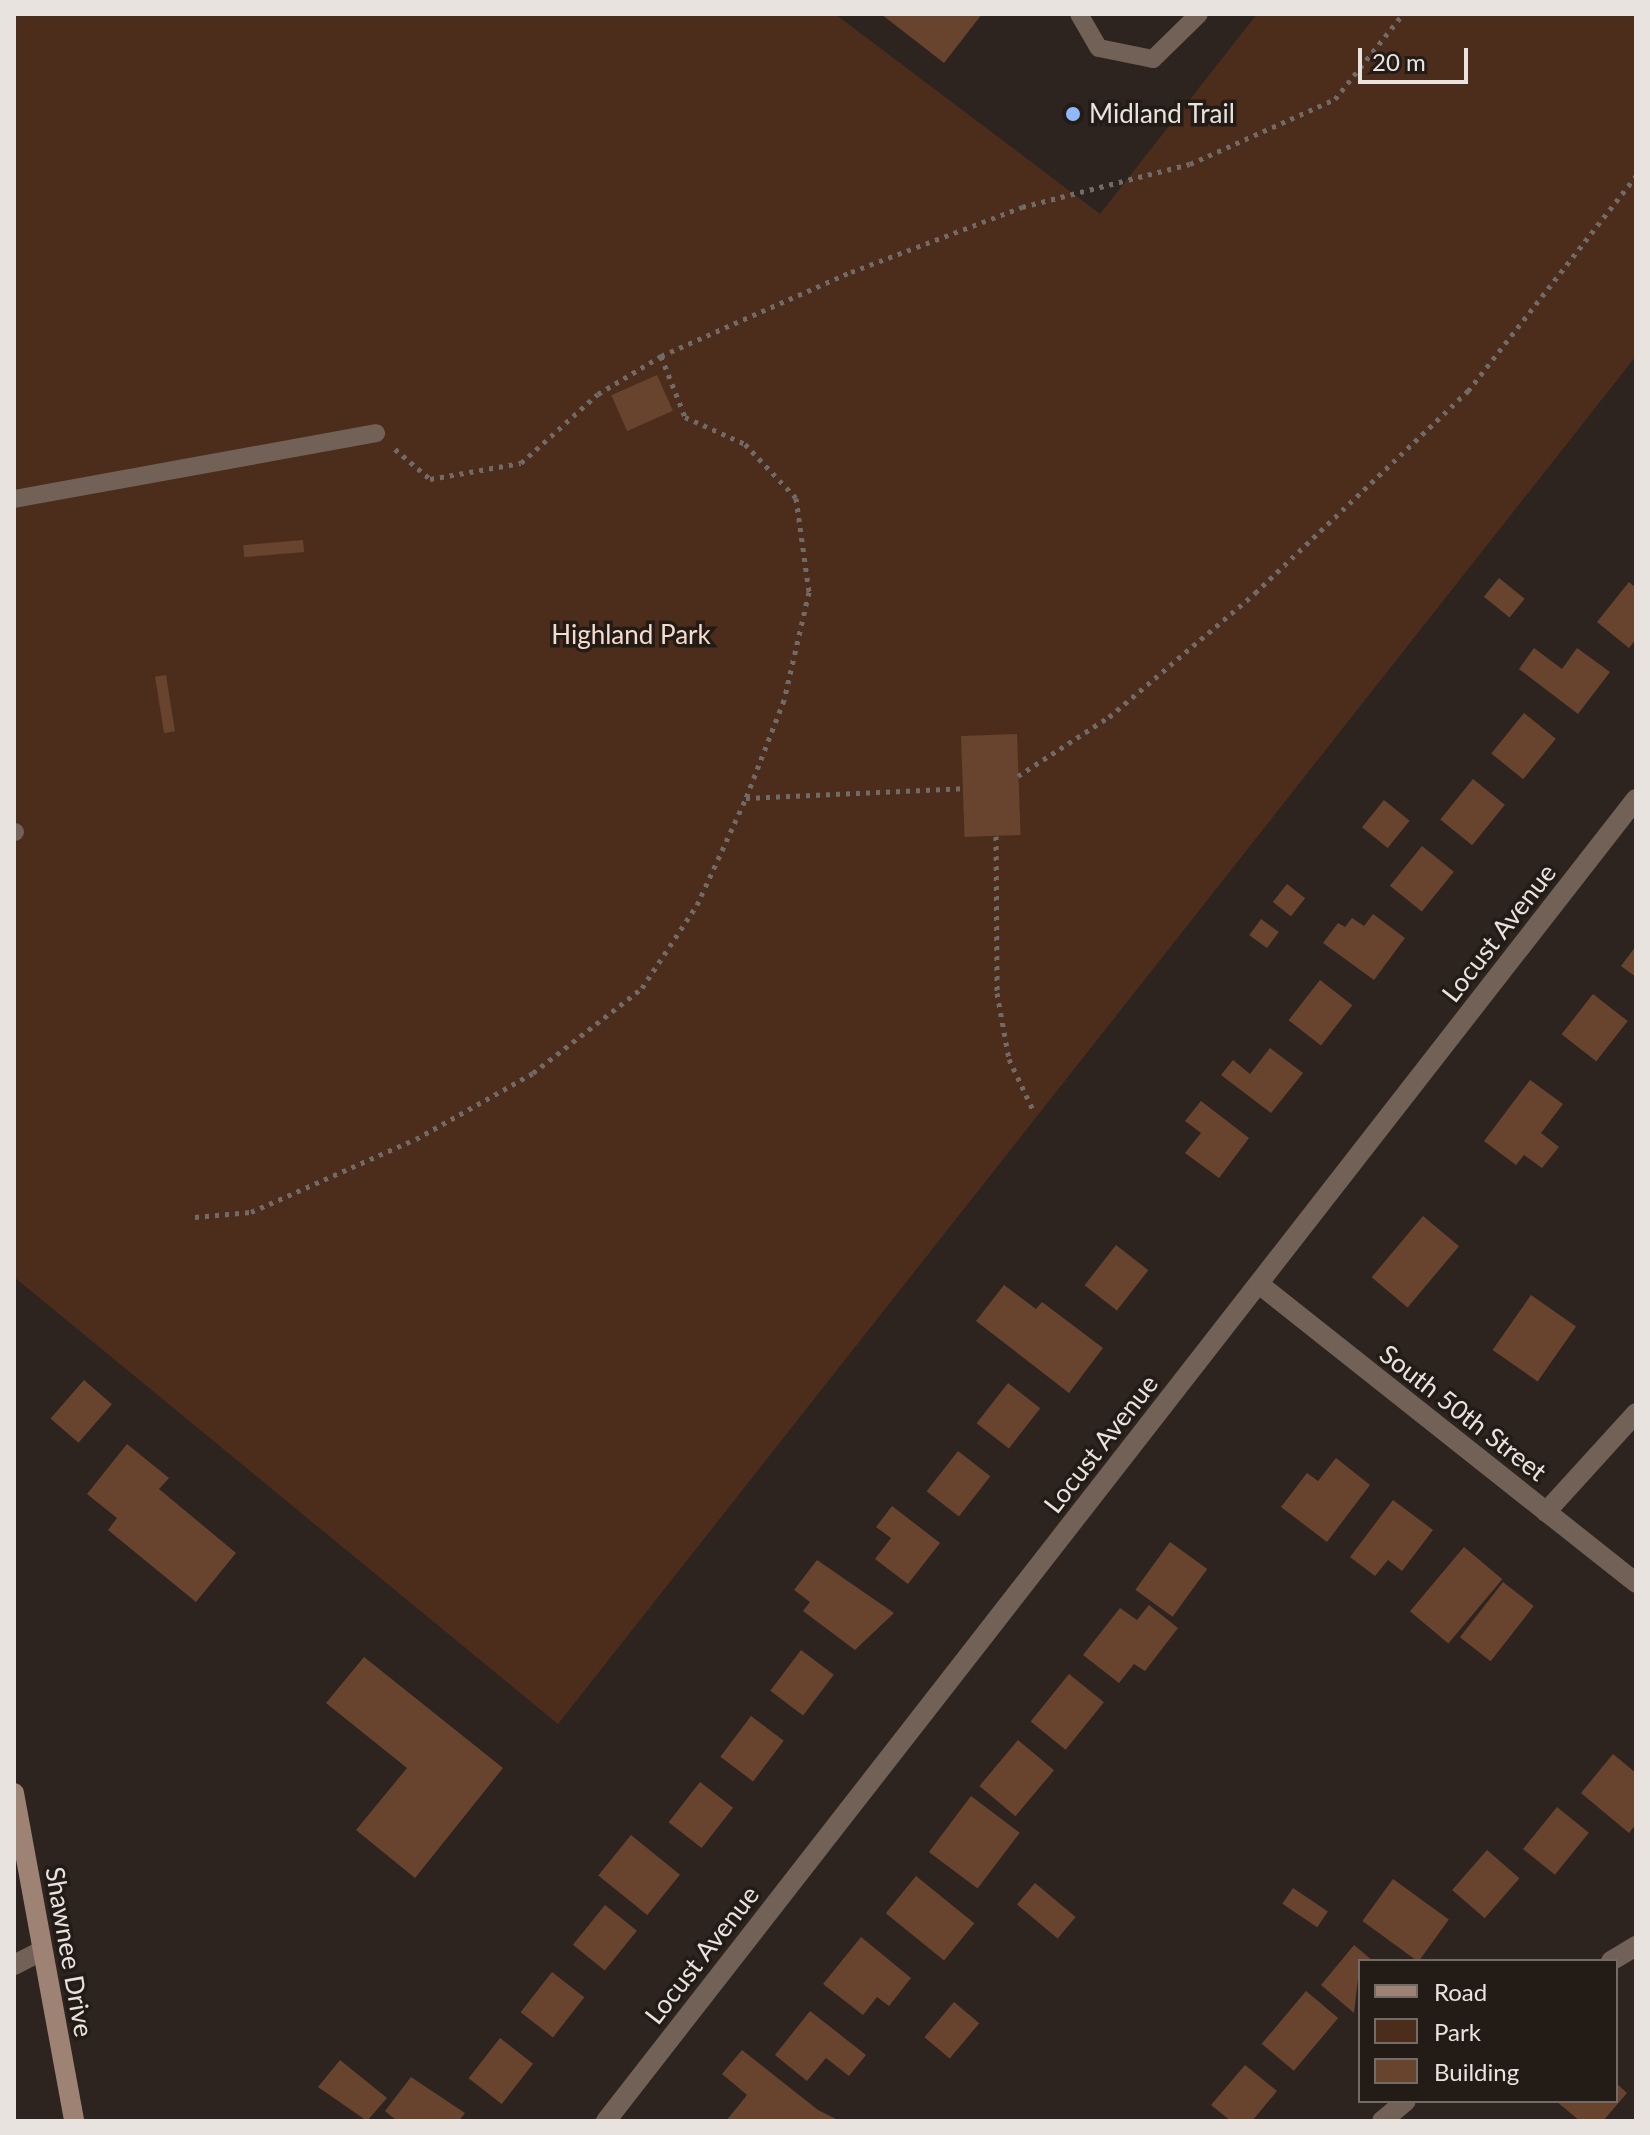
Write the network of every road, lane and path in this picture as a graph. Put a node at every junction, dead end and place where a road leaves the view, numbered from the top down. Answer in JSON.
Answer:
{"nodes":[{"id":1,"x":1079,"y":14,"type":"edge"},
{"id":2,"x":1199,"y":14,"type":"edge"},
{"id":3,"x":1403,"y":14,"type":"edge"},
{"id":4,"x":1636,"y":176,"type":"edge"},
{"id":5,"x":661,"y":356,"type":"junction"},
{"id":6,"x":376,"y":433,"type":"joint"},
{"id":7,"x":14,"y":499,"type":"edge"},
{"id":8,"x":1018,"y":776,"type":"dead end"},
{"id":9,"x":963,"y":788,"type":"dead end"},
{"id":10,"x":746,"y":798,"type":"junction"},
{"id":11,"x":1636,"y":799,"type":"edge"},
{"id":12,"x":996,"y":836,"type":"dead end"},
{"id":13,"x":1034,"y":1112,"type":"dead end"},
{"id":14,"x":195,"y":1217,"type":"dead end"},
{"id":15,"x":1259,"y":1284,"type":"junction"},
{"id":16,"x":1636,"y":1413,"type":"edge"},
{"id":17,"x":1546,"y":1512,"type":"junction"},
{"id":18,"x":1636,"y":1583,"type":"edge"},
{"id":19,"x":14,"y":1793,"type":"edge"},
{"id":20,"x":1636,"y":1946,"type":"edge"},
{"id":21,"x":42,"y":1951,"type":"junction"},
{"id":22,"x":1614,"y":1959,"type":"edge"},
{"id":23,"x":14,"y":1965,"type":"edge"},
{"id":24,"x":1404,"y":2103,"type":"edge"},
{"id":25,"x":74,"y":2121,"type":"edge"},
{"id":26,"x":606,"y":2121,"type":"edge"},
{"id":27,"x":1382,"y":2121,"type":"edge"}],
"edges":[{"from":1,"to":2,"type":"lane"},
{"from":3,"to":5,"type":"path"},
{"from":4,"to":8,"type":"path"},
{"from":5,"to":6,"type":"path"},
{"from":5,"to":10,"type":"path"},
{"from":6,"to":7,"type":"lane"},
{"from":9,"to":10,"type":"path"},
{"from":10,"to":14,"type":"path"},
{"from":11,"to":15,"type":"street","name":"Locust Avenue"},
{"from":12,"to":13,"type":"path"},
{"from":15,"to":17,"type":"street","name":"South 50th Street"},
{"from":15,"to":26,"type":"street","name":"Locust Avenue"},
{"from":16,"to":17,"type":"street"},
{"from":17,"to":18,"type":"street","name":"South 50th Street"},
{"from":19,"to":21,"type":"main road","name":"Shawnee Drive"},
{"from":20,"to":22,"type":"street"},
{"from":21,"to":23,"type":"street"},
{"from":21,"to":25,"type":"main road","name":"Shawnee Drive"},
{"from":24,"to":27,"type":"street"}]}
